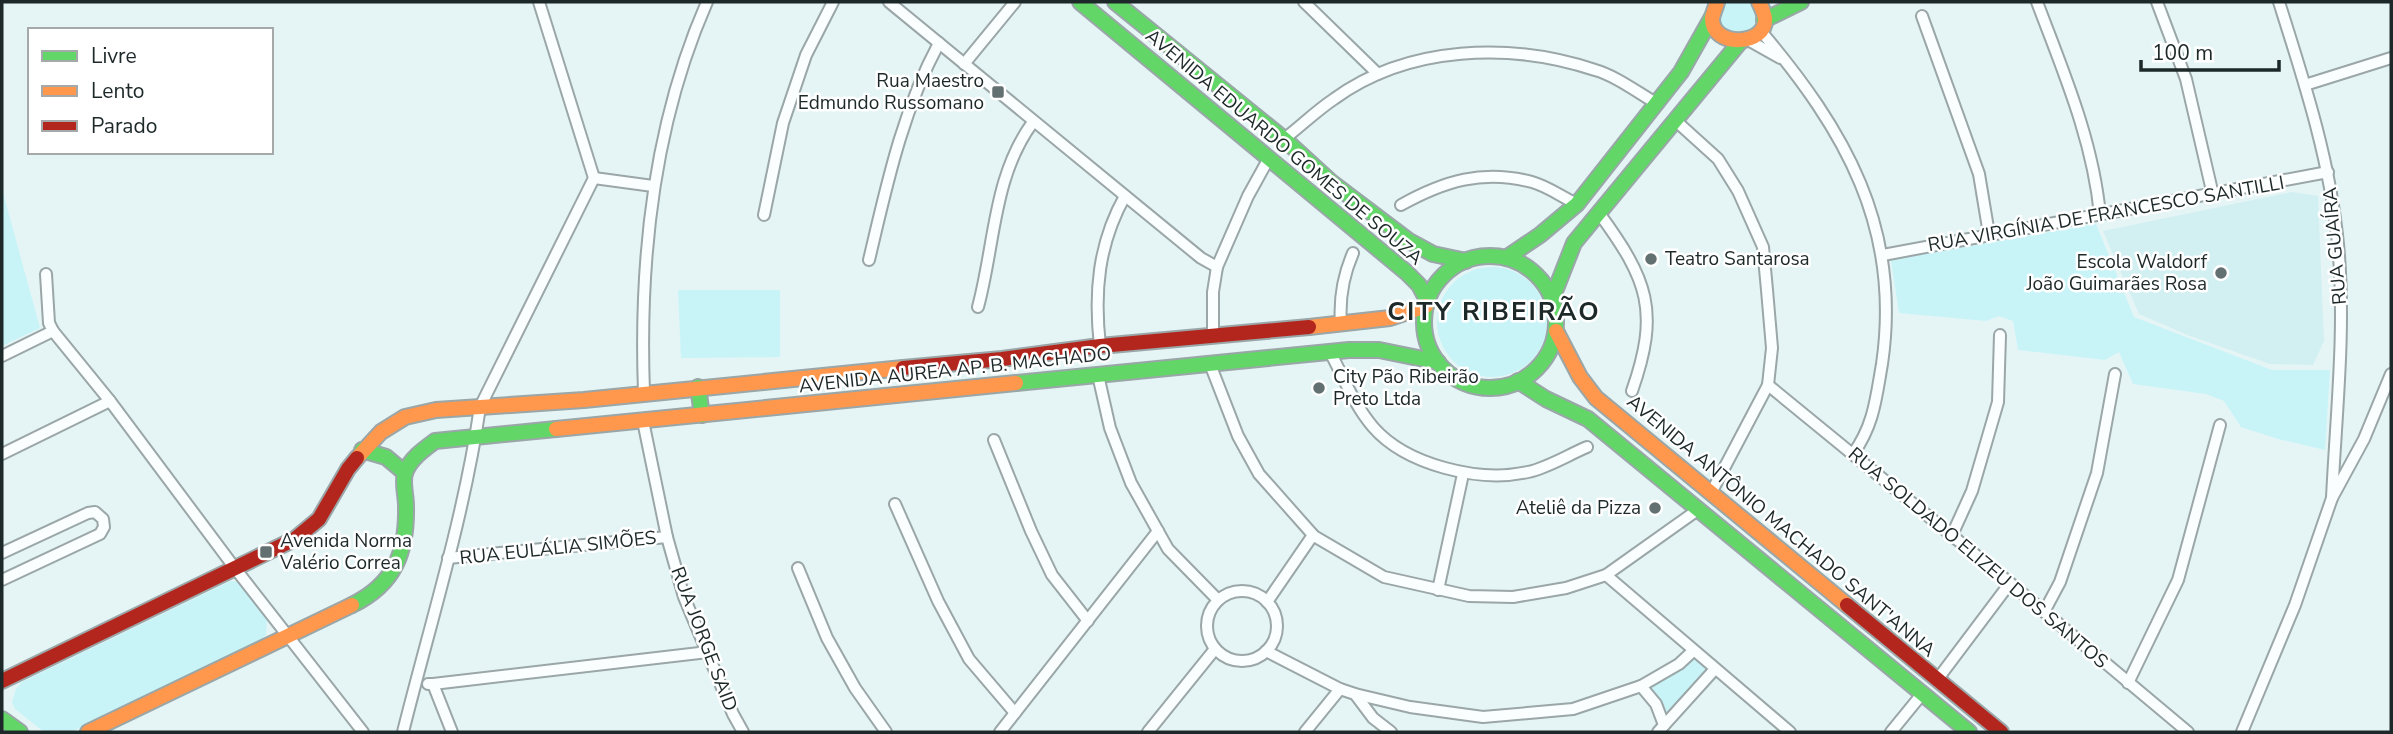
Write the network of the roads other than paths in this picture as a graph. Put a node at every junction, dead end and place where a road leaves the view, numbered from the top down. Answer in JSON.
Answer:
{"nodes":[{"id":1,"x":539,"y":2,"type":"edge"},
{"id":2,"x":707,"y":2,"type":"edge"},
{"id":3,"x":833,"y":2,"type":"edge"},
{"id":4,"x":889,"y":2,"type":"edge"},
{"id":5,"x":1016,"y":2,"type":"edge"},
{"id":6,"x":1080,"y":2,"type":"edge"},
{"id":7,"x":1115,"y":2,"type":"edge"},
{"id":8,"x":1304,"y":2,"type":"edge"},
{"id":9,"x":1759,"y":2,"type":"edge"},
{"id":10,"x":1801,"y":2,"type":"edge"},
{"id":11,"x":2037,"y":2,"type":"edge"},
{"id":12,"x":2157,"y":2,"type":"edge"},
{"id":13,"x":2279,"y":2,"type":"edge"},
{"id":14,"x":1713,"y":7,"type":"edge"},
{"id":15,"x":1922,"y":16,"type":"dead end"},
{"id":16,"x":1762,"y":25,"type":"junction"},
{"id":17,"x":1744,"y":41,"type":"junction"},
{"id":18,"x":939,"y":43,"type":"junction"},
{"id":19,"x":1169,"y":47,"type":"junction"},
{"id":20,"x":2391,"y":58,"type":"edge"},
{"id":21,"x":1786,"y":61,"type":"junction"},
{"id":22,"x":964,"y":64,"type":"junction"},
{"id":23,"x":1156,"y":64,"type":"junction"},
{"id":24,"x":1378,"y":74,"type":"junction"},
{"id":25,"x":2305,"y":85,"type":"junction"},
{"id":26,"x":1656,"y":103,"type":"junction"},
{"id":27,"x":1676,"y":121,"type":"junction"},
{"id":28,"x":1033,"y":122,"type":"junction"},
{"id":29,"x":1284,"y":139,"type":"junction"},
{"id":30,"x":1619,"y":150,"type":"junction"},
{"id":31,"x":1269,"y":158,"type":"junction"},
{"id":32,"x":1639,"y":167,"type":"junction"},
{"id":33,"x":2328,"y":172,"type":"junction"},
{"id":34,"x":594,"y":178,"type":"junction"},
{"id":35,"x":1331,"y":182,"type":"junction"},
{"id":36,"x":653,"y":186,"type":"junction"},
{"id":37,"x":2213,"y":195,"type":"junction"},
{"id":38,"x":1125,"y":196,"type":"junction"},
{"id":39,"x":1317,"y":197,"type":"junction"},
{"id":40,"x":1577,"y":204,"type":"junction"},
{"id":41,"x":1401,"y":205,"type":"dead end"},
{"id":42,"x":1599,"y":213,"type":"junction"},
{"id":43,"x":764,"y":215,"type":"dead end"},
{"id":44,"x":2100,"y":215,"type":"junction"},
{"id":45,"x":1989,"y":234,"type":"junction"},
{"id":46,"x":1353,"y":253,"type":"dead end"},
{"id":47,"x":1883,"y":255,"type":"junction"},
{"id":48,"x":1506,"y":258,"type":"junction"},
{"id":49,"x":869,"y":260,"type":"dead end"},
{"id":50,"x":1466,"y":261,"type":"junction"},
{"id":51,"x":1217,"y":267,"type":"junction"},
{"id":52,"x":46,"y":274,"type":"dead end"},
{"id":53,"x":1552,"y":299,"type":"junction"},
{"id":54,"x":1427,"y":303,"type":"junction"},
{"id":55,"x":978,"y":307,"type":"dead end"},
{"id":56,"x":1341,"y":324,"type":"junction"},
{"id":57,"x":52,"y":331,"type":"junction"},
{"id":58,"x":1273,"y":331,"type":"junction"},
{"id":59,"x":1556,"y":331,"type":"junction"},
{"id":60,"x":2000,"y":335,"type":"dead end"},
{"id":61,"x":1213,"y":336,"type":"junction"},
{"id":62,"x":1100,"y":346,"type":"junction"},
{"id":63,"x":1330,"y":352,"type":"junction"},
{"id":64,"x":2,"y":356,"type":"edge"},
{"id":65,"x":1275,"y":357,"type":"junction"},
{"id":66,"x":1002,"y":359,"type":"junction"},
{"id":67,"x":1438,"y":362,"type":"junction"},
{"id":68,"x":1210,"y":364,"type":"junction"},
{"id":69,"x":2115,"y":374,"type":"dead end"},
{"id":70,"x":2391,"y":374,"type":"edge"},
{"id":71,"x":1098,"y":375,"type":"junction"},
{"id":72,"x":1518,"y":381,"type":"junction"},
{"id":73,"x":1004,"y":383,"type":"junction"},
{"id":74,"x":1768,"y":385,"type":"junction"},
{"id":75,"x":698,"y":387,"type":"junction"},
{"id":76,"x":1632,"y":391,"type":"dead end"},
{"id":77,"x":643,"y":393,"type":"junction"},
{"id":78,"x":584,"y":400,"type":"junction"},
{"id":79,"x":110,"y":401,"type":"junction"},
{"id":80,"x":480,"y":407,"type":"junction"},
{"id":81,"x":702,"y":415,"type":"junction"},
{"id":82,"x":643,"y":421,"type":"junction"},
{"id":83,"x":2220,"y":425,"type":"dead end"},
{"id":84,"x":587,"y":426,"type":"junction"},
{"id":85,"x":476,"y":438,"type":"junction"},
{"id":86,"x":993,"y":440,"type":"dead end"},
{"id":87,"x":1587,"y":446,"type":"dead end"},
{"id":88,"x":362,"y":450,"type":"junction"},
{"id":89,"x":1659,"y":450,"type":"junction"},
{"id":90,"x":2,"y":454,"type":"edge"},
{"id":91,"x":1853,"y":454,"type":"junction"},
{"id":92,"x":1645,"y":465,"type":"junction"},
{"id":93,"x":405,"y":473,"type":"junction"},
{"id":94,"x":1463,"y":474,"type":"junction"},
{"id":95,"x":1711,"y":493,"type":"junction"},
{"id":96,"x":2332,"y":498,"type":"junction"},
{"id":97,"x":895,"y":504,"type":"dead end"},
{"id":98,"x":1699,"y":509,"type":"junction"},
{"id":99,"x":1158,"y":531,"type":"junction"},
{"id":100,"x":1313,"y":535,"type":"junction"},
{"id":101,"x":1952,"y":535,"type":"junction"},
{"id":102,"x":667,"y":537,"type":"junction"},
{"id":103,"x":2,"y":553,"type":"edge"},
{"id":104,"x":448,"y":558,"type":"junction"},
{"id":105,"x":234,"y":567,"type":"junction"},
{"id":106,"x":798,"y":568,"type":"dead end"},
{"id":107,"x":1606,"y":575,"type":"junction"},
{"id":108,"x":2,"y":580,"type":"edge"},
{"id":109,"x":2010,"y":583,"type":"junction"},
{"id":110,"x":1822,"y":585,"type":"junction"},
{"id":111,"x":1438,"y":590,"type":"junction"},
{"id":112,"x":1218,"y":600,"type":"junction"},
{"id":113,"x":1810,"y":600,"type":"junction"},
{"id":114,"x":1267,"y":602,"type":"junction"},
{"id":115,"x":2044,"y":612,"type":"junction"},
{"id":116,"x":1088,"y":621,"type":"junction"},
{"id":117,"x":289,"y":636,"type":"junction"},
{"id":118,"x":1215,"y":649,"type":"junction"},
{"id":119,"x":1266,"y":651,"type":"junction"},
{"id":120,"x":1693,"y":651,"type":"junction"},
{"id":121,"x":708,"y":652,"type":"junction"},
{"id":122,"x":1715,"y":669,"type":"junction"},
{"id":123,"x":1937,"y":680,"type":"junction"},
{"id":124,"x":2,"y":681,"type":"edge"},
{"id":125,"x":415,"y":683,"type":"junction"},
{"id":126,"x":2129,"y":683,"type":"junction"},
{"id":127,"x":433,"y":684,"type":"junction"},
{"id":128,"x":1642,"y":686,"type":"junction"},
{"id":129,"x":1340,"y":689,"type":"junction"},
{"id":130,"x":1355,"y":694,"type":"junction"},
{"id":131,"x":1922,"y":694,"type":"junction"},
{"id":132,"x":1015,"y":713,"type":"junction"},
{"id":133,"x":2,"y":719,"type":"edge"},
{"id":134,"x":1661,"y":729,"type":"edge"},
{"id":135,"x":20,"y":732,"type":"edge"},
{"id":136,"x":89,"y":732,"type":"edge"},
{"id":137,"x":363,"y":732,"type":"edge"},
{"id":138,"x":403,"y":732,"type":"edge"},
{"id":139,"x":452,"y":732,"type":"edge"},
{"id":140,"x":743,"y":732,"type":"edge"},
{"id":141,"x":886,"y":732,"type":"edge"},
{"id":142,"x":1000,"y":732,"type":"edge"},
{"id":143,"x":1148,"y":732,"type":"edge"},
{"id":144,"x":1305,"y":732,"type":"edge"},
{"id":145,"x":1391,"y":732,"type":"edge"},
{"id":146,"x":1790,"y":732,"type":"edge"},
{"id":147,"x":1891,"y":732,"type":"edge"},
{"id":148,"x":1969,"y":732,"type":"edge"},
{"id":149,"x":2001,"y":732,"type":"edge"},
{"id":150,"x":2188,"y":732,"type":"edge"},
{"id":151,"x":2242,"y":732,"type":"edge"}],
"edges":[{"from":1,"to":34,"type":"street"},
{"from":2,"to":36,"type":"street"},
{"from":3,"to":43,"type":"street"},
{"from":4,"to":18,"type":"street"},
{"from":5,"to":22,"type":"street"},
{"from":6,"to":23,"type":"street","name":"AVENIDA EDUARDO GOMES DE SOUZA"},
{"from":7,"to":19,"type":"street","name":"AVENIDA EDUARDO GOMES DE SOUZA"},
{"from":8,"to":24,"type":"street"},
{"from":9,"to":16,"type":"street"},
{"from":10,"to":16,"type":"street"},
{"from":11,"to":44,"type":"street"},
{"from":12,"to":37,"type":"street"},
{"from":13,"to":25,"type":"street","name":"RUA GUAÍRA"},
{"from":14,"to":17,"type":"street"},
{"from":14,"to":26,"type":"street"},
{"from":15,"to":45,"type":"street"},
{"from":16,"to":17,"type":"street"},
{"from":16,"to":21,"type":"street"},
{"from":17,"to":21,"type":"street"},
{"from":17,"to":27,"type":"street"},
{"from":18,"to":22,"type":"street"},
{"from":18,"to":49,"type":"street"},
{"from":19,"to":23,"type":"street"},
{"from":19,"to":29,"type":"street","name":"AVENIDA EDUARDO GOMES DE SOUZA"},
{"from":20,"to":25,"type":"street"},
{"from":21,"to":47,"type":"street"},
{"from":22,"to":28,"type":"street"},
{"from":23,"to":31,"type":"street","name":"AVENIDA EDUARDO GOMES DE SOUZA"},
{"from":24,"to":26,"type":"street"},
{"from":24,"to":29,"type":"street"},
{"from":25,"to":33,"type":"street","name":"RUA GUAÍRA"},
{"from":26,"to":30,"type":"street"},
{"from":27,"to":32,"type":"street"},
{"from":27,"to":74,"type":"street"},
{"from":28,"to":38,"type":"street"},
{"from":28,"to":55,"type":"street"},
{"from":29,"to":35,"type":"street","name":"AVENIDA EDUARDO GOMES DE SOUZA"},
{"from":30,"to":32,"type":"street"},
{"from":30,"to":40,"type":"street"},
{"from":31,"to":39,"type":"street","name":"AVENIDA EDUARDO GOMES DE SOUZA"},
{"from":31,"to":51,"type":"street"},
{"from":32,"to":42,"type":"street"},
{"from":33,"to":37,"type":"street","name":"RUA VIRGÍNIA DE FRANCESCO SANTILLI"},
{"from":33,"to":96,"type":"street","name":"RUA GUAÍRA"},
{"from":34,"to":36,"type":"street"},
{"from":34,"to":80,"type":"street"},
{"from":35,"to":39,"type":"street"},
{"from":35,"to":50,"type":"street","name":"AVENIDA EDUARDO GOMES DE SOUZA"},
{"from":36,"to":77,"type":"street"},
{"from":37,"to":44,"type":"street","name":"RUA VIRGÍNIA DE FRANCESCO SANTILLI"},
{"from":38,"to":51,"type":"street"},
{"from":38,"to":62,"type":"street"},
{"from":39,"to":54,"type":"street","name":"AVENIDA EDUARDO GOMES DE SOUZA"},
{"from":40,"to":41,"type":"street"},
{"from":40,"to":48,"type":"street"},
{"from":42,"to":53,"type":"street"},
{"from":42,"to":76,"type":"street"},
{"from":44,"to":45,"type":"street","name":"RUA VIRGÍNIA DE FRANCESCO SANTILLI"},
{"from":45,"to":47,"type":"street","name":"RUA VIRGÍNIA DE FRANCESCO SANTILLI"},
{"from":46,"to":56,"type":"street"},
{"from":47,"to":91,"type":"street"},
{"from":48,"to":50,"type":"street"},
{"from":48,"to":53,"type":"street"},
{"from":50,"to":54,"type":"street"},
{"from":51,"to":61,"type":"street"},
{"from":52,"to":57,"type":"street"},
{"from":53,"to":59,"type":"street"},
{"from":54,"to":56,"type":"street","name":"AVENIDA AUREA AP. B. MACHADO"},
{"from":54,"to":67,"type":"street"},
{"from":56,"to":58,"type":"street","name":"AVENIDA AUREA AP. B. MACHADO"},
{"from":57,"to":64,"type":"street"},
{"from":57,"to":79,"type":"street"},
{"from":58,"to":61,"type":"street","name":"AVENIDA AUREA AP. B. MACHADO"},
{"from":58,"to":65,"type":"street"},
{"from":59,"to":72,"type":"street"},
{"from":59,"to":89,"type":"street","name":"AVENIDA ANTÔNIO MACHADO SANT'ANNA"},
{"from":60,"to":101,"type":"street"},
{"from":61,"to":62,"type":"street","name":"AVENIDA AUREA AP. B. MACHADO"},
{"from":62,"to":66,"type":"street","name":"AVENIDA AUREA AP. B. MACHADO"},
{"from":63,"to":65,"type":"street","name":"AVENIDA AUREA AP. B. MACHADO"},
{"from":63,"to":67,"type":"street","name":"AVENIDA AUREA AP. B. MACHADO"},
{"from":63,"to":94,"type":"street"},
{"from":65,"to":68,"type":"street","name":"AVENIDA AUREA AP. B. MACHADO"},
{"from":66,"to":73,"type":"street"},
{"from":66,"to":75,"type":"street","name":"AVENIDA AUREA AP. B. MACHADO"},
{"from":67,"to":72,"type":"street"},
{"from":68,"to":71,"type":"street","name":"AVENIDA AUREA AP. B. MACHADO"},
{"from":68,"to":100,"type":"street"},
{"from":69,"to":115,"type":"street"},
{"from":70,"to":96,"type":"street"},
{"from":71,"to":73,"type":"street","name":"AVENIDA AUREA AP. B. MACHADO"},
{"from":71,"to":99,"type":"street"},
{"from":72,"to":92,"type":"street","name":"AVENIDA ANTÔNIO MACHADO SANT'ANNA"},
{"from":73,"to":81,"type":"street","name":"AVENIDA AUREA AP. B. MACHADO"},
{"from":74,"to":91,"type":"street","name":"RUA SOLDADO ELIZEU DOS SANTOS"},
{"from":74,"to":95,"type":"street"},
{"from":75,"to":77,"type":"street","name":"AVENIDA AUREA AP. B. MACHADO"},
{"from":75,"to":81,"type":"street"},
{"from":77,"to":78,"type":"street","name":"AVENIDA AUREA AP. B. MACHADO"},
{"from":78,"to":80,"type":"street","name":"AVENIDA AUREA AP. B. MACHADO"},
{"from":78,"to":84,"type":"street"},
{"from":79,"to":90,"type":"street"},
{"from":79,"to":105,"type":"street"},
{"from":80,"to":85,"type":"street"},
{"from":80,"to":88,"type":"street"},
{"from":81,"to":82,"type":"street","name":"AVENIDA AUREA AP. B. MACHADO"},
{"from":82,"to":84,"type":"street","name":"AVENIDA AUREA AP. B. MACHADO"},
{"from":82,"to":102,"type":"street","name":"RUA JORGE SAID"},
{"from":83,"to":126,"type":"street"},
{"from":84,"to":85,"type":"street","name":"AVENIDA AUREA AP. B. MACHADO"},
{"from":85,"to":93,"type":"street"},
{"from":85,"to":104,"type":"street"},
{"from":86,"to":116,"type":"street"},
{"from":87,"to":94,"type":"street"},
{"from":88,"to":93,"type":"street"},
{"from":88,"to":105,"type":"street"},
{"from":89,"to":92,"type":"street"},
{"from":89,"to":95,"type":"street","name":"AVENIDA ANTÔNIO MACHADO SANT'ANNA"},
{"from":91,"to":101,"type":"street","name":"RUA SOLDADO ELIZEU DOS SANTOS"},
{"from":92,"to":98,"type":"street","name":"AVENIDA ANTÔNIO MACHADO SANT'ANNA"},
{"from":93,"to":117,"type":"street"},
{"from":94,"to":111,"type":"street"},
{"from":95,"to":110,"type":"street","name":"AVENIDA ANTÔNIO MACHADO SANT'ANNA"},
{"from":96,"to":151,"type":"street"},
{"from":97,"to":132,"type":"street"},
{"from":98,"to":107,"type":"street"},
{"from":98,"to":113,"type":"street","name":"AVENIDA ANTÔNIO MACHADO SANT'ANNA"},
{"from":99,"to":112,"type":"street"},
{"from":99,"to":116,"type":"street"},
{"from":100,"to":111,"type":"street"},
{"from":100,"to":114,"type":"street"},
{"from":101,"to":109,"type":"street","name":"RUA SOLDADO ELIZEU DOS SANTOS"},
{"from":102,"to":104,"type":"street","name":"RUA EULÁLIA SIMÕES"},
{"from":102,"to":121,"type":"street","name":"RUA JORGE SAID"},
{"from":103,"to":108,"type":"street"},
{"from":104,"to":125,"type":"street"},
{"from":105,"to":117,"type":"street"},
{"from":105,"to":124,"type":"street"},
{"from":106,"to":141,"type":"street"},
{"from":107,"to":111,"type":"street"},
{"from":107,"to":120,"type":"street"},
{"from":109,"to":115,"type":"street","name":"RUA SOLDADO ELIZEU DOS SANTOS"},
{"from":109,"to":123,"type":"street"},
{"from":110,"to":113,"type":"street"},
{"from":110,"to":123,"type":"street","name":"AVENIDA ANTÔNIO MACHADO SANT'ANNA"},
{"from":112,"to":114,"type":"street"},
{"from":112,"to":118,"type":"street"},
{"from":113,"to":131,"type":"street","name":"AVENIDA ANTÔNIO MACHADO SANT'ANNA"},
{"from":114,"to":119,"type":"street"},
{"from":115,"to":126,"type":"street","name":"RUA SOLDADO ELIZEU DOS SANTOS"},
{"from":116,"to":132,"type":"street"},
{"from":117,"to":136,"type":"street"},
{"from":117,"to":137,"type":"street"},
{"from":118,"to":119,"type":"street"},
{"from":118,"to":143,"type":"street"},
{"from":119,"to":129,"type":"street"},
{"from":120,"to":122,"type":"street"},
{"from":120,"to":128,"type":"street"},
{"from":121,"to":127,"type":"street"},
{"from":121,"to":140,"type":"street","name":"RUA JORGE SAID"},
{"from":122,"to":134,"type":"street"},
{"from":122,"to":146,"type":"street"},
{"from":123,"to":149,"type":"street","name":"AVENIDA ANTÔNIO MACHADO SANT'ANNA"},
{"from":125,"to":127,"type":"street"},
{"from":125,"to":138,"type":"street"},
{"from":126,"to":150,"type":"street","name":"RUA SOLDADO ELIZEU DOS SANTOS"},
{"from":127,"to":139,"type":"street"},
{"from":128,"to":130,"type":"street"},
{"from":128,"to":134,"type":"street"},
{"from":129,"to":130,"type":"street"},
{"from":129,"to":144,"type":"street"},
{"from":130,"to":145,"type":"street"},
{"from":131,"to":147,"type":"street"},
{"from":131,"to":148,"type":"street","name":"AVENIDA ANTÔNIO MACHADO SANT'ANNA"},
{"from":132,"to":142,"type":"street"},
{"from":133,"to":135,"type":"street"}]}
